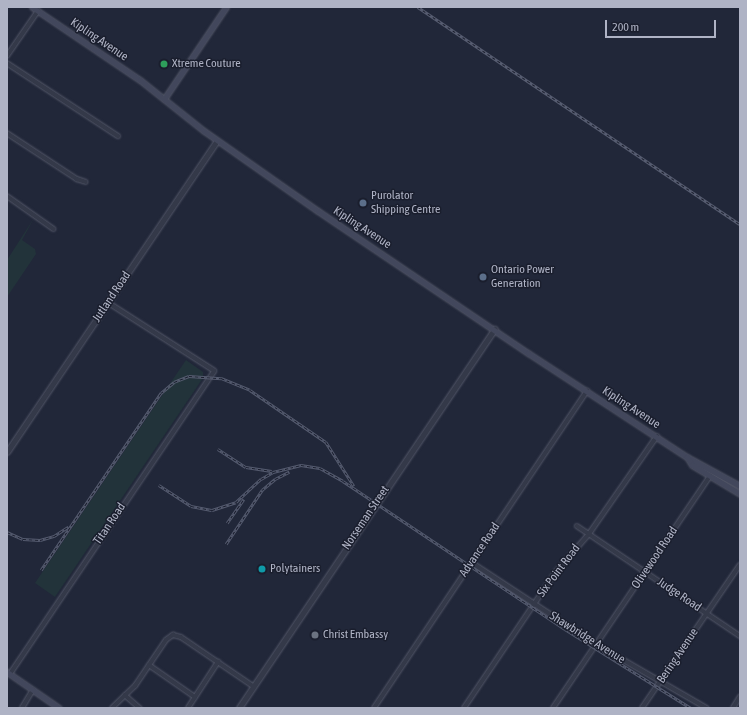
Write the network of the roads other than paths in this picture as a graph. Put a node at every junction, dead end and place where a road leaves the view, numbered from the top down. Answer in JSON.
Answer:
{"nodes":[{"id":1,"x":32,"y":7,"type":"edge"},
{"id":2,"x":226,"y":7,"type":"edge"},
{"id":3,"x":38,"y":11,"type":"junction"},
{"id":4,"x":7,"y":56,"type":"edge"},
{"id":5,"x":7,"y":62,"type":"edge"},
{"id":6,"x":164,"y":99,"type":"junction"},
{"id":7,"x":7,"y":133,"type":"edge"},
{"id":8,"x":118,"y":136,"type":"dead end"},
{"id":9,"x":217,"y":141,"type":"junction"},
{"id":10,"x":86,"y":182,"type":"dead end"},
{"id":11,"x":7,"y":196,"type":"edge"},
{"id":12,"x":54,"y":229,"type":"dead end"},
{"id":13,"x":108,"y":303,"type":"junction"},
{"id":14,"x":495,"y":329,"type":"junction"},
{"id":15,"x":587,"y":391,"type":"junction"},
{"id":16,"x":657,"y":436,"type":"junction"},
{"id":17,"x":7,"y":452,"type":"edge"},
{"id":18,"x":711,"y":474,"type":"junction"},
{"id":19,"x":740,"y":486,"type":"edge"},
{"id":20,"x":740,"y":494,"type":"edge"},
{"id":21,"x":577,"y":526,"type":"dead end"},
{"id":22,"x":589,"y":534,"type":"junction"},
{"id":23,"x":471,"y":562,"type":"junction"},
{"id":24,"x":740,"y":565,"type":"edge"},
{"id":25,"x":646,"y":572,"type":"junction"},
{"id":26,"x":534,"y":605,"type":"junction"},
{"id":27,"x":707,"y":614,"type":"junction"},
{"id":28,"x":740,"y":636,"type":"edge"},
{"id":29,"x":596,"y":644,"type":"junction"},
{"id":30,"x":218,"y":662,"type":"junction"},
{"id":31,"x":149,"y":665,"type":"junction"},
{"id":32,"x":8,"y":673,"type":"edge"},
{"id":33,"x":660,"y":681,"type":"junction"},
{"id":34,"x":253,"y":686,"type":"junction"},
{"id":35,"x":33,"y":690,"type":"junction"},
{"id":36,"x":125,"y":695,"type":"junction"},
{"id":37,"x":195,"y":697,"type":"junction"},
{"id":38,"x":740,"y":697,"type":"edge"},
{"id":39,"x":22,"y":708,"type":"edge"},
{"id":40,"x":59,"y":708,"type":"edge"},
{"id":41,"x":112,"y":708,"type":"edge"},
{"id":42,"x":140,"y":708,"type":"edge"},
{"id":43,"x":188,"y":708,"type":"edge"},
{"id":44,"x":239,"y":708,"type":"edge"},
{"id":45,"x":374,"y":708,"type":"edge"},
{"id":46,"x":464,"y":708,"type":"edge"},
{"id":47,"x":553,"y":708,"type":"edge"},
{"id":48,"x":642,"y":708,"type":"edge"},
{"id":49,"x":707,"y":708,"type":"edge"},
{"id":50,"x":732,"y":708,"type":"edge"}],
"edges":[{"from":1,"to":3,"type":"main road","name":"Kipling Avenue"},
{"from":2,"to":6,"type":"main road"},
{"from":3,"to":4,"type":"street"},
{"from":3,"to":6,"type":"main road","name":"Kipling Avenue"},
{"from":5,"to":8,"type":"street"},
{"from":6,"to":9,"type":"main road","name":"Kipling Avenue"},
{"from":7,"to":10,"type":"street"},
{"from":9,"to":13,"type":"street","name":"Jutland Road"},
{"from":9,"to":14,"type":"main road","name":"Kipling Avenue"},
{"from":11,"to":12,"type":"street"},
{"from":13,"to":17,"type":"street","name":"Jutland Road"},
{"from":13,"to":32,"type":"street","name":"Titan Road"},
{"from":14,"to":15,"type":"main road","name":"Kipling Avenue"},
{"from":14,"to":34,"type":"street","name":"Norseman Street"},
{"from":15,"to":16,"type":"main road","name":"Kipling Avenue"},
{"from":15,"to":23,"type":"street","name":"Advance Road"},
{"from":16,"to":18,"type":"main road","name":"Kipling Avenue"},
{"from":16,"to":22,"type":"street","name":"Six Point Road"},
{"from":18,"to":19,"type":"main road","name":"Kipling Avenue"},
{"from":18,"to":20,"type":"main road","name":"Kipling Avenue"},
{"from":18,"to":25,"type":"street","name":"Olivewood Road"},
{"from":21,"to":22,"type":"street","name":"Judge Road"},
{"from":22,"to":25,"type":"street","name":"Judge Road"},
{"from":22,"to":26,"type":"street","name":"Six Point Road"},
{"from":23,"to":26,"type":"street","name":"Shawbridge Avenue"},
{"from":23,"to":45,"type":"street","name":"Advance Road"},
{"from":24,"to":27,"type":"street","name":"Bering Avenue"},
{"from":25,"to":27,"type":"street","name":"Judge Road"},
{"from":25,"to":29,"type":"street","name":"Olivewood Road"},
{"from":26,"to":29,"type":"street","name":"Shawbridge Avenue"},
{"from":26,"to":46,"type":"street","name":"Six Point Road"},
{"from":27,"to":28,"type":"street","name":"Judge Road"},
{"from":27,"to":33,"type":"street","name":"Bering Avenue"},
{"from":29,"to":33,"type":"street","name":"Shawbridge Avenue"},
{"from":29,"to":47,"type":"street","name":"Olivewood Road"},
{"from":30,"to":31,"type":"street"},
{"from":30,"to":34,"type":"street"},
{"from":30,"to":37,"type":"street"},
{"from":31,"to":36,"type":"street"},
{"from":31,"to":37,"type":"street"},
{"from":32,"to":35,"type":"main road"},
{"from":33,"to":48,"type":"street","name":"Bering Avenue"},
{"from":33,"to":49,"type":"street","name":"Shawbridge Avenue"},
{"from":34,"to":44,"type":"street","name":"Norseman Street"},
{"from":35,"to":39,"type":"street"},
{"from":35,"to":40,"type":"main road"},
{"from":36,"to":41,"type":"street"},
{"from":36,"to":42,"type":"street"},
{"from":37,"to":43,"type":"street"},
{"from":38,"to":50,"type":"street"}]}
